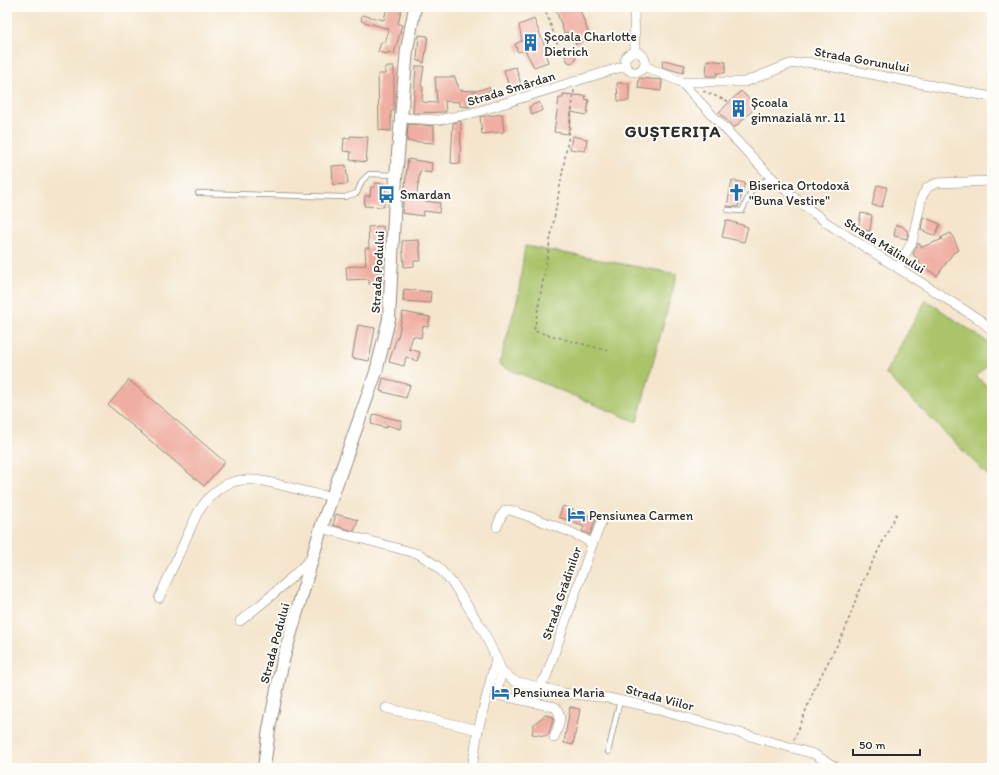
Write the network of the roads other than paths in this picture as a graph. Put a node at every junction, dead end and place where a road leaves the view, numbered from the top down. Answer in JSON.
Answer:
{"nodes":[{"id":1,"x":415,"y":7,"type":"edge"},
{"id":2,"x":634,"y":7,"type":"edge"},
{"id":3,"x":635,"y":52,"type":"junction"},
{"id":4,"x":625,"y":66,"type":"junction"},
{"id":5,"x":644,"y":66,"type":"junction"},
{"id":6,"x":681,"y":82,"type":"junction"},
{"id":7,"x":992,"y":97,"type":"edge"},
{"id":8,"x":401,"y":118,"type":"junction"},
{"id":9,"x":396,"y":176,"type":"junction"},
{"id":10,"x":772,"y":178,"type":"junction"},
{"id":11,"x":992,"y":181,"type":"edge"},
{"id":12,"x":198,"y":193,"type":"dead end"},
{"id":13,"x":727,"y":210,"type":"dead end"},
{"id":14,"x":898,"y":268,"type":"junction"},
{"id":15,"x":992,"y":330,"type":"edge"},
{"id":16,"x":332,"y":496,"type":"junction"},
{"id":17,"x":603,"y":518,"type":"dead end"},
{"id":18,"x":498,"y":527,"type":"dead end"},
{"id":19,"x":321,"y":528,"type":"junction"},
{"id":20,"x":592,"y":545,"type":"junction"},
{"id":21,"x":312,"y":556,"type":"junction"},
{"id":22,"x":159,"y":598,"type":"dead end"},
{"id":23,"x":240,"y":621,"type":"dead end"},
{"id":24,"x":496,"y":659,"type":"junction"},
{"id":25,"x":502,"y":671,"type":"junction"},
{"id":26,"x":538,"y":687,"type":"junction"},
{"id":27,"x":620,"y":700,"type":"junction"},
{"id":28,"x":386,"y":708,"type":"dead end"},
{"id":29,"x":478,"y":730,"type":"junction"},
{"id":30,"x":554,"y":738,"type":"dead end"},
{"id":31,"x":608,"y":752,"type":"dead end"},
{"id":32,"x":264,"y":768,"type":"edge"},
{"id":33,"x":472,"y":768,"type":"edge"},
{"id":34,"x":837,"y":768,"type":"edge"}],
"edges":[{"from":1,"to":8,"type":"street","name":"Strada Podului"},
{"from":2,"to":3,"type":"street"},
{"from":3,"to":4,"type":"street"},
{"from":3,"to":5,"type":"street"},
{"from":4,"to":5,"type":"street"},
{"from":4,"to":8,"type":"street","name":"Strada Smârdan"},
{"from":5,"to":6,"type":"street","name":"Strada Mălinului"},
{"from":6,"to":7,"type":"street","name":"Strada Gorunului"},
{"from":6,"to":10,"type":"street","name":"Strada Mălinului"},
{"from":8,"to":9,"type":"street","name":"Strada Podului"},
{"from":9,"to":12,"type":"lane"},
{"from":9,"to":16,"type":"street","name":"Strada Podului"},
{"from":10,"to":13,"type":"lane"},
{"from":10,"to":14,"type":"street","name":"Strada Mălinului"},
{"from":11,"to":14,"type":"street"},
{"from":14,"to":15,"type":"street","name":"Strada Mălinului"},
{"from":16,"to":19,"type":"street","name":"Strada Podului"},
{"from":16,"to":22,"type":"street"},
{"from":17,"to":20,"type":"street"},
{"from":18,"to":20,"type":"street","name":"Strada Grădinilor"},
{"from":19,"to":21,"type":"street","name":"Strada Podului"},
{"from":19,"to":24,"type":"street","name":"Strada Viilor"},
{"from":20,"to":26,"type":"street","name":"Strada Grădinilor"},
{"from":21,"to":23,"type":"street"},
{"from":21,"to":32,"type":"street","name":"Strada Podului"},
{"from":24,"to":25,"type":"street","name":"Strada Viilor"},
{"from":24,"to":29,"type":"street"},
{"from":25,"to":26,"type":"street","name":"Strada Viilor"},
{"from":25,"to":30,"type":"street"},
{"from":26,"to":27,"type":"street","name":"Strada Viilor"},
{"from":27,"to":31,"type":"lane"},
{"from":27,"to":34,"type":"street","name":"Strada Viilor"},
{"from":28,"to":29,"type":"street"},
{"from":29,"to":33,"type":"street"}]}
